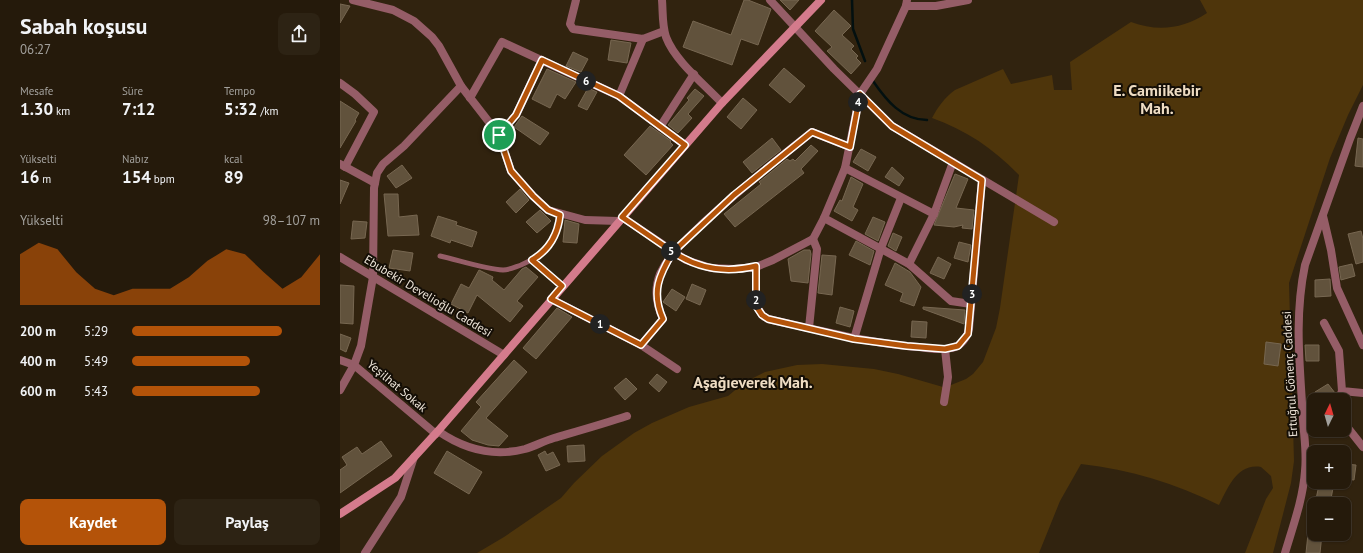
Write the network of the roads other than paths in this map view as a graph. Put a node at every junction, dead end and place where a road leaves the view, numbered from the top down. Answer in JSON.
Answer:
{"nodes":[{"id":1,"x":353,"y":0,"type":"edge"},
{"id":2,"x":393,"y":0,"type":"edge"},
{"id":3,"x":576,"y":0,"type":"edge"},
{"id":4,"x":662,"y":0,"type":"edge"},
{"id":5,"x":770,"y":0,"type":"edge"},
{"id":6,"x":816,"y":0,"type":"edge"},
{"id":7,"x":821,"y":0,"type":"edge"},
{"id":8,"x":968,"y":0,"type":"edge"},
{"id":9,"x":906,"y":3,"type":"edge"},
{"id":10,"x":390,"y":9,"type":"junction"},
{"id":11,"x":794,"y":27,"type":"junction"},
{"id":12,"x":664,"y":31,"type":"junction"},
{"id":13,"x":644,"y":39,"type":"junction"},
{"id":14,"x":542,"y":60,"type":"junction"},
{"id":15,"x":694,"y":74,"type":"junction"},
{"id":16,"x":340,"y":83,"type":"edge"},
{"id":17,"x":461,"y":86,"type":"junction"},
{"id":18,"x":860,"y":94,"type":"junction"},
{"id":19,"x":619,"y":96,"type":"junction"},
{"id":20,"x":470,"y":98,"type":"junction"},
{"id":21,"x":722,"y":103,"type":"junction"},
{"id":22,"x":1363,"y":106,"type":"edge"},
{"id":23,"x":660,"y":127,"type":"junction"},
{"id":24,"x":499,"y":135,"type":"junction"},
{"id":25,"x":685,"y":145,"type":"junction"},
{"id":26,"x":850,"y":147,"type":"junction"},
{"id":27,"x":953,"y":162,"type":"junction"},
{"id":28,"x":342,"y":166,"type":"edge"},
{"id":29,"x":845,"y":168,"type":"junction"},
{"id":30,"x":982,"y":180,"type":"junction"},
{"id":31,"x":374,"y":183,"type":"junction"},
{"id":32,"x":901,"y":198,"type":"junction"},
{"id":33,"x":934,"y":214,"type":"junction"},
{"id":34,"x":560,"y":215,"type":"junction"},
{"id":35,"x":1322,"y":216,"type":"junction"},
{"id":36,"x":824,"y":218,"type":"junction"},
{"id":37,"x":620,"y":219,"type":"junction"},
{"id":38,"x":1054,"y":222,"type":"dead end"},
{"id":39,"x":813,"y":238,"type":"junction"},
{"id":40,"x":881,"y":248,"type":"junction"},
{"id":41,"x":673,"y":252,"type":"junction"},
{"id":42,"x":440,"y":256,"type":"dead end"},
{"id":43,"x":340,"y":257,"type":"edge"},
{"id":44,"x":532,"y":260,"type":"junction"},
{"id":45,"x":909,"y":264,"type":"junction"},
{"id":46,"x":756,"y":266,"type":"junction"},
{"id":47,"x":373,"y":277,"type":"junction"},
{"id":48,"x":562,"y":286,"type":"junction"},
{"id":49,"x":551,"y":299,"type":"junction"},
{"id":50,"x":971,"y":304,"type":"junction"},
{"id":51,"x":1324,"y":323,"type":"dead end"},
{"id":52,"x":809,"y":328,"type":"junction"},
{"id":53,"x":1361,"y":337,"type":"edge"},
{"id":54,"x":854,"y":339,"type":"junction"},
{"id":55,"x":641,"y":345,"type":"junction"},
{"id":56,"x":1363,"y":345,"type":"edge"},
{"id":57,"x":945,"y":349,"type":"junction"},
{"id":58,"x":504,"y":355,"type":"junction"},
{"id":59,"x":340,"y":360,"type":"edge"},
{"id":60,"x":354,"y":366,"type":"junction"},
{"id":61,"x":677,"y":369,"type":"dead end"},
{"id":62,"x":340,"y":390,"type":"edge"},
{"id":63,"x":1342,"y":391,"type":"joint"},
{"id":64,"x":1363,"y":393,"type":"edge"},
{"id":65,"x":944,"y":402,"type":"dead end"},
{"id":66,"x":1303,"y":407,"type":"junction"},
{"id":67,"x":1307,"y":407,"type":"edge"},
{"id":68,"x":627,"y":416,"type":"dead end"},
{"id":69,"x":1351,"y":432,"type":"edge"},
{"id":70,"x":437,"y":433,"type":"junction"},
{"id":71,"x":1363,"y":447,"type":"edge"},
{"id":72,"x":414,"y":457,"type":"junction"},
{"id":73,"x":340,"y":514,"type":"edge"},
{"id":74,"x":365,"y":553,"type":"edge"},
{"id":75,"x":1285,"y":553,"type":"edge"}],
"edges":[{"from":1,"to":10,"type":"street"},
{"from":2,"to":10,"type":"street"},
{"from":3,"to":13,"type":"street"},
{"from":4,"to":12,"type":"street"},
{"from":5,"to":11,"type":"street"},
{"from":6,"to":11,"type":"main road"},
{"from":7,"to":11,"type":"main road"},
{"from":8,"to":9,"type":"street"},
{"from":9,"to":18,"type":"street"},
{"from":10,"to":17,"type":"street"},
{"from":11,"to":18,"type":"street"},
{"from":11,"to":21,"type":"main road"},
{"from":12,"to":13,"type":"street"},
{"from":12,"to":15,"type":"street"},
{"from":13,"to":19,"type":"street"},
{"from":14,"to":19,"type":"street"},
{"from":14,"to":20,"type":"street"},
{"from":14,"to":24,"type":"street"},
{"from":15,"to":21,"type":"street"},
{"from":15,"to":23,"type":"street"},
{"from":16,"to":28,"type":"street"},
{"from":17,"to":20,"type":"street"},
{"from":17,"to":31,"type":"street"},
{"from":18,"to":26,"type":"street"},
{"from":18,"to":27,"type":"street"},
{"from":19,"to":23,"type":"street"},
{"from":20,"to":24,"type":"street"},
{"from":21,"to":25,"type":"main road"},
{"from":22,"to":35,"type":"street","name":"Ertuğrul Gönenç Caddesi"},
{"from":23,"to":25,"type":"street"},
{"from":24,"to":34,"type":"street"},
{"from":25,"to":37,"type":"main road"},
{"from":26,"to":29,"type":"street"},
{"from":26,"to":41,"type":"street"},
{"from":27,"to":30,"type":"street"},
{"from":27,"to":33,"type":"street"},
{"from":28,"to":31,"type":"street"},
{"from":29,"to":32,"type":"street"},
{"from":29,"to":36,"type":"street"},
{"from":30,"to":38,"type":"street"},
{"from":30,"to":50,"type":"street"},
{"from":31,"to":47,"type":"street"},
{"from":32,"to":33,"type":"street"},
{"from":32,"to":40,"type":"street"},
{"from":33,"to":45,"type":"street"},
{"from":34,"to":37,"type":"street"},
{"from":34,"to":44,"type":"lane"},
{"from":35,"to":53,"type":"street"},
{"from":35,"to":66,"type":"street","name":"Ertuğrul Gönenç Caddesi"},
{"from":36,"to":39,"type":"street"},
{"from":36,"to":40,"type":"street"},
{"from":37,"to":41,"type":"street"},
{"from":37,"to":48,"type":"main road"},
{"from":39,"to":46,"type":"street"},
{"from":39,"to":52,"type":"street"},
{"from":40,"to":45,"type":"street"},
{"from":40,"to":54,"type":"street"},
{"from":41,"to":46,"type":"street"},
{"from":41,"to":55,"type":"street"},
{"from":42,"to":44,"type":"lane"},
{"from":43,"to":47,"type":"street","name":"Ebubekir Develioğlu Caddesi"},
{"from":44,"to":48,"type":"lane"},
{"from":45,"to":50,"type":"street"},
{"from":46,"to":52,"type":"street"},
{"from":47,"to":58,"type":"street","name":"Ebubekir Develioğlu Caddesi"},
{"from":47,"to":60,"type":"street"},
{"from":48,"to":49,"type":"main road"},
{"from":49,"to":55,"type":"street"},
{"from":49,"to":58,"type":"main road"},
{"from":50,"to":57,"type":"street"},
{"from":51,"to":63,"type":"street"},
{"from":52,"to":54,"type":"street"},
{"from":53,"to":56,"type":"street"},
{"from":54,"to":57,"type":"street"},
{"from":55,"to":61,"type":"street"},
{"from":57,"to":65,"type":"street"},
{"from":58,"to":70,"type":"main road"},
{"from":59,"to":60,"type":"street","name":"Yeşilhat Sokak"},
{"from":60,"to":62,"type":"street"},
{"from":60,"to":70,"type":"street","name":"Yeşilhat Sokak"},
{"from":63,"to":64,"type":"street"},
{"from":66,"to":67,"type":"street"},
{"from":66,"to":75,"type":"street","name":"Ertuğrul Gönenç Caddesi"},
{"from":68,"to":70,"type":"street","name":"Yeşilhat Sokak"},
{"from":69,"to":71,"type":"street"},
{"from":70,"to":72,"type":"main road"},
{"from":72,"to":73,"type":"main road"},
{"from":72,"to":74,"type":"street"}]}
